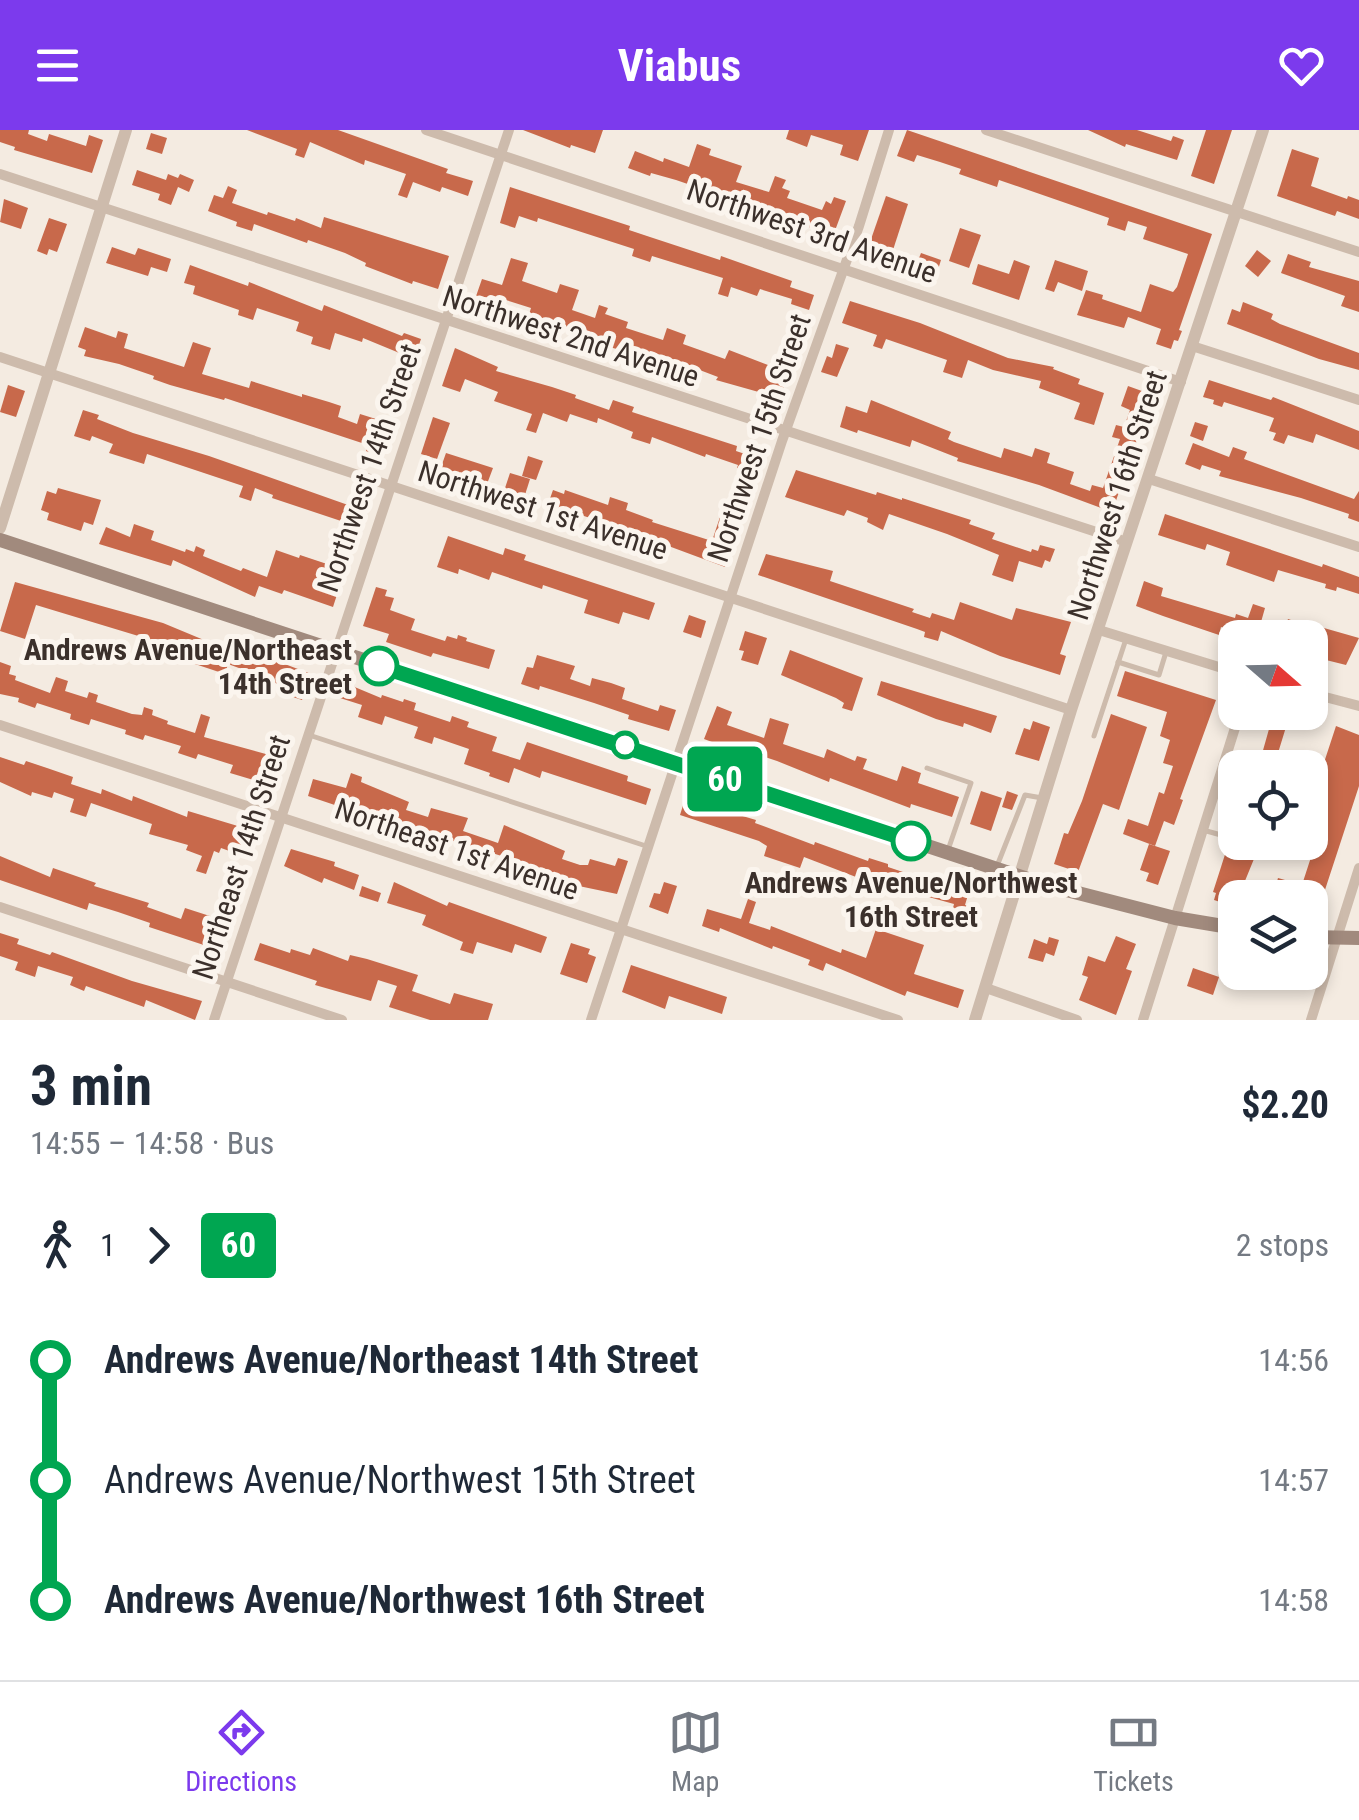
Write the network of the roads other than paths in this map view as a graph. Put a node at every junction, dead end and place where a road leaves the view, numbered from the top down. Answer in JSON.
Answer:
{"nodes":[{"id":1,"x":126,"y":130,"type":"edge"},
{"id":2,"x":426,"y":130,"type":"edge"},
{"id":3,"x":508,"y":130,"type":"edge"},
{"id":4,"x":889,"y":130,"type":"edge"},
{"id":5,"x":986,"y":130,"type":"edge"},
{"id":6,"x":1263,"y":130,"type":"edge"},
{"id":7,"x":500,"y":154,"type":"junction"},
{"id":8,"x":0,"y":174,"type":"edge"},
{"id":9,"x":104,"y":208,"type":"junction"},
{"id":10,"x":1237,"y":212,"type":"junction"},
{"id":11,"x":1359,"y":252,"type":"edge"},
{"id":12,"x":843,"y":268,"type":"junction"},
{"id":13,"x":445,"y":321,"type":"junction"},
{"id":14,"x":1192,"y":346,"type":"junction"},
{"id":15,"x":0,"y":357,"type":"edge"},
{"id":16,"x":51,"y":373,"type":"junction"},
{"id":17,"x":1181,"y":382,"type":"junction"},
{"id":18,"x":1359,"y":400,"type":"edge"},
{"id":19,"x":786,"y":432,"type":"junction"},
{"id":20,"x":1148,"y":478,"type":"junction"},
{"id":21,"x":389,"y":486,"type":"junction"},
{"id":22,"x":0,"y":528,"type":"edge"},
{"id":23,"x":0,"y":540,"type":"edge"},
{"id":24,"x":1127,"y":542,"type":"junction"},
{"id":25,"x":1359,"y":547,"type":"edge"},
{"id":26,"x":732,"y":597,"type":"junction"},
{"id":27,"x":1098,"y":630,"type":"junction"},
{"id":28,"x":1126,"y":639,"type":"junction"},
{"id":29,"x":1167,"y":651,"type":"junction"},
{"id":30,"x":334,"y":652,"type":"junction"},
{"id":31,"x":1118,"y":662,"type":"junction"},
{"id":32,"x":1218,"y":667,"type":"edge"},
{"id":33,"x":1328,"y":698,"type":"edge"},
{"id":34,"x":1359,"y":706,"type":"edge"},
{"id":35,"x":1071,"y":710,"type":"junction"},
{"id":36,"x":0,"y":725,"type":"edge"},
{"id":37,"x":1234,"y":730,"type":"edge"},
{"id":38,"x":308,"y":734,"type":"junction"},
{"id":39,"x":1094,"y":736,"type":"dead end"},
{"id":40,"x":676,"y":762,"type":"junction"},
{"id":41,"x":926,"y":768,"type":"dead end"},
{"id":42,"x":1045,"y":798,"type":"junction"},
{"id":43,"x":281,"y":817,"type":"junction"},
{"id":44,"x":1203,"y":830,"type":"junction"},
{"id":45,"x":1218,"y":834,"type":"edge"},
{"id":46,"x":648,"y":846,"type":"junction"},
{"id":47,"x":947,"y":852,"type":"junction"},
{"id":48,"x":996,"y":868,"type":"junction"},
{"id":49,"x":1359,"y":868,"type":"edge"},
{"id":50,"x":1022,"y":878,"type":"junction"},
{"id":51,"x":0,"y":906,"type":"edge"},
{"id":52,"x":1175,"y":918,"type":"junction"},
{"id":53,"x":1218,"y":925,"type":"edge"},
{"id":54,"x":621,"y":931,"type":"junction"},
{"id":55,"x":1328,"y":938,"type":"edge"},
{"id":56,"x":1359,"y":938,"type":"edge"},
{"id":57,"x":1336,"y":939,"type":"junction"},
{"id":58,"x":227,"y":982,"type":"junction"},
{"id":59,"x":986,"y":988,"type":"junction"},
{"id":60,"x":214,"y":1020,"type":"edge"},
{"id":61,"x":342,"y":1020,"type":"edge"},
{"id":62,"x":591,"y":1020,"type":"edge"},
{"id":63,"x":898,"y":1020,"type":"edge"},
{"id":64,"x":975,"y":1020,"type":"edge"},
{"id":65,"x":1077,"y":1020,"type":"edge"},
{"id":66,"x":1143,"y":1020,"type":"edge"},
{"id":67,"x":1311,"y":1020,"type":"edge"}],
"edges":[{"from":1,"to":9,"type":"street"},
{"from":2,"to":7,"type":"street","name":"Northwest 3rd Avenue"},
{"from":3,"to":7,"type":"street","name":"Northwest 14th Street"},
{"from":4,"to":12,"type":"street","name":"Northwest 15th Street"},
{"from":5,"to":10,"type":"street"},
{"from":6,"to":10,"type":"street","name":"Northwest 16th Street"},
{"from":7,"to":12,"type":"street","name":"Northwest 3rd Avenue"},
{"from":7,"to":13,"type":"street","name":"Northwest 14th Street"},
{"from":8,"to":9,"type":"street","name":"Northwest 2nd Avenue"},
{"from":9,"to":13,"type":"street","name":"Northwest 2nd Avenue"},
{"from":9,"to":16,"type":"street"},
{"from":10,"to":11,"type":"street"},
{"from":10,"to":14,"type":"street","name":"Northwest 16th Street"},
{"from":12,"to":17,"type":"street","name":"Northwest 3rd Avenue"},
{"from":12,"to":19,"type":"street","name":"Northwest 15th Street"},
{"from":13,"to":19,"type":"street","name":"Northwest 2nd Avenue"},
{"from":13,"to":21,"type":"street","name":"Northwest 14th Street"},
{"from":14,"to":17,"type":"street","name":"Northwest 16th Street"},
{"from":14,"to":18,"type":"street"},
{"from":15,"to":16,"type":"street","name":"Northwest 1st Avenue"},
{"from":16,"to":21,"type":"street","name":"Northwest 1st Avenue"},
{"from":16,"to":22,"type":"street"},
{"from":17,"to":20,"type":"street","name":"Northwest 16th Street"},
{"from":19,"to":24,"type":"street","name":"Northwest 2nd Avenue"},
{"from":19,"to":26,"type":"street","name":"Northwest 15th Street"},
{"from":20,"to":24,"type":"street","name":"Northwest 16th Street"},
{"from":20,"to":25,"type":"street"},
{"from":21,"to":26,"type":"street","name":"Northwest 1st Avenue"},
{"from":21,"to":30,"type":"street","name":"Northwest 14th Street"},
{"from":23,"to":30,"type":"main road"},
{"from":24,"to":27,"type":"street","name":"Northwest 16th Street"},
{"from":26,"to":35,"type":"street","name":"Northwest 1st Avenue"},
{"from":26,"to":40,"type":"street","name":"Northwest 15th Street"},
{"from":27,"to":28,"type":"street"},
{"from":27,"to":35,"type":"street","name":"Northwest 16th Street"},
{"from":28,"to":29,"type":"street"},
{"from":28,"to":31,"type":"lane"},
{"from":29,"to":31,"type":"lane"},
{"from":29,"to":32,"type":"street"},
{"from":30,"to":38,"type":"street","name":"Northeast 14th Street"},
{"from":30,"to":40,"type":"main road"},
{"from":31,"to":39,"type":"lane"},
{"from":33,"to":34,"type":"street"},
{"from":35,"to":42,"type":"street","name":"Northwest 16th Street"},
{"from":36,"to":43,"type":"street","name":"Northeast 1st Avenue"},
{"from":37,"to":44,"type":"street"},
{"from":38,"to":43,"type":"street","name":"Northeast 14th Street"},
{"from":38,"to":46,"type":"lane"},
{"from":40,"to":46,"type":"street","name":"Northwest 15th Street"},
{"from":40,"to":47,"type":"main road"},
{"from":41,"to":47,"type":"lane"},
{"from":42,"to":48,"type":"lane"},
{"from":42,"to":50,"type":"street","name":"Northwest 16th Street"},
{"from":43,"to":54,"type":"street","name":"Northeast 1st Avenue"},
{"from":43,"to":58,"type":"street","name":"Northeast 14th Street"},
{"from":44,"to":45,"type":"lane"},
{"from":44,"to":52,"type":"street"},
{"from":46,"to":54,"type":"street","name":"Northwest 15th Street"},
{"from":47,"to":48,"type":"main road"},
{"from":48,"to":50,"type":"main road"},
{"from":49,"to":57,"type":"street"},
{"from":50,"to":52,"type":"main road"},
{"from":50,"to":59,"type":"street","name":"Northwest 16th Street"},
{"from":51,"to":58,"type":"street"},
{"from":52,"to":53,"type":"main road"},
{"from":52,"to":66,"type":"street"},
{"from":54,"to":62,"type":"street","name":"Northwest 15th Street"},
{"from":54,"to":63,"type":"street","name":"Northeast 1st Avenue"},
{"from":55,"to":57,"type":"main road"},
{"from":56,"to":57,"type":"main road"},
{"from":57,"to":67,"type":"street"},
{"from":58,"to":60,"type":"street","name":"Northeast 14th Street"},
{"from":58,"to":61,"type":"street"},
{"from":59,"to":64,"type":"street","name":"Northwest 16th Street"},
{"from":59,"to":65,"type":"street"}]}
